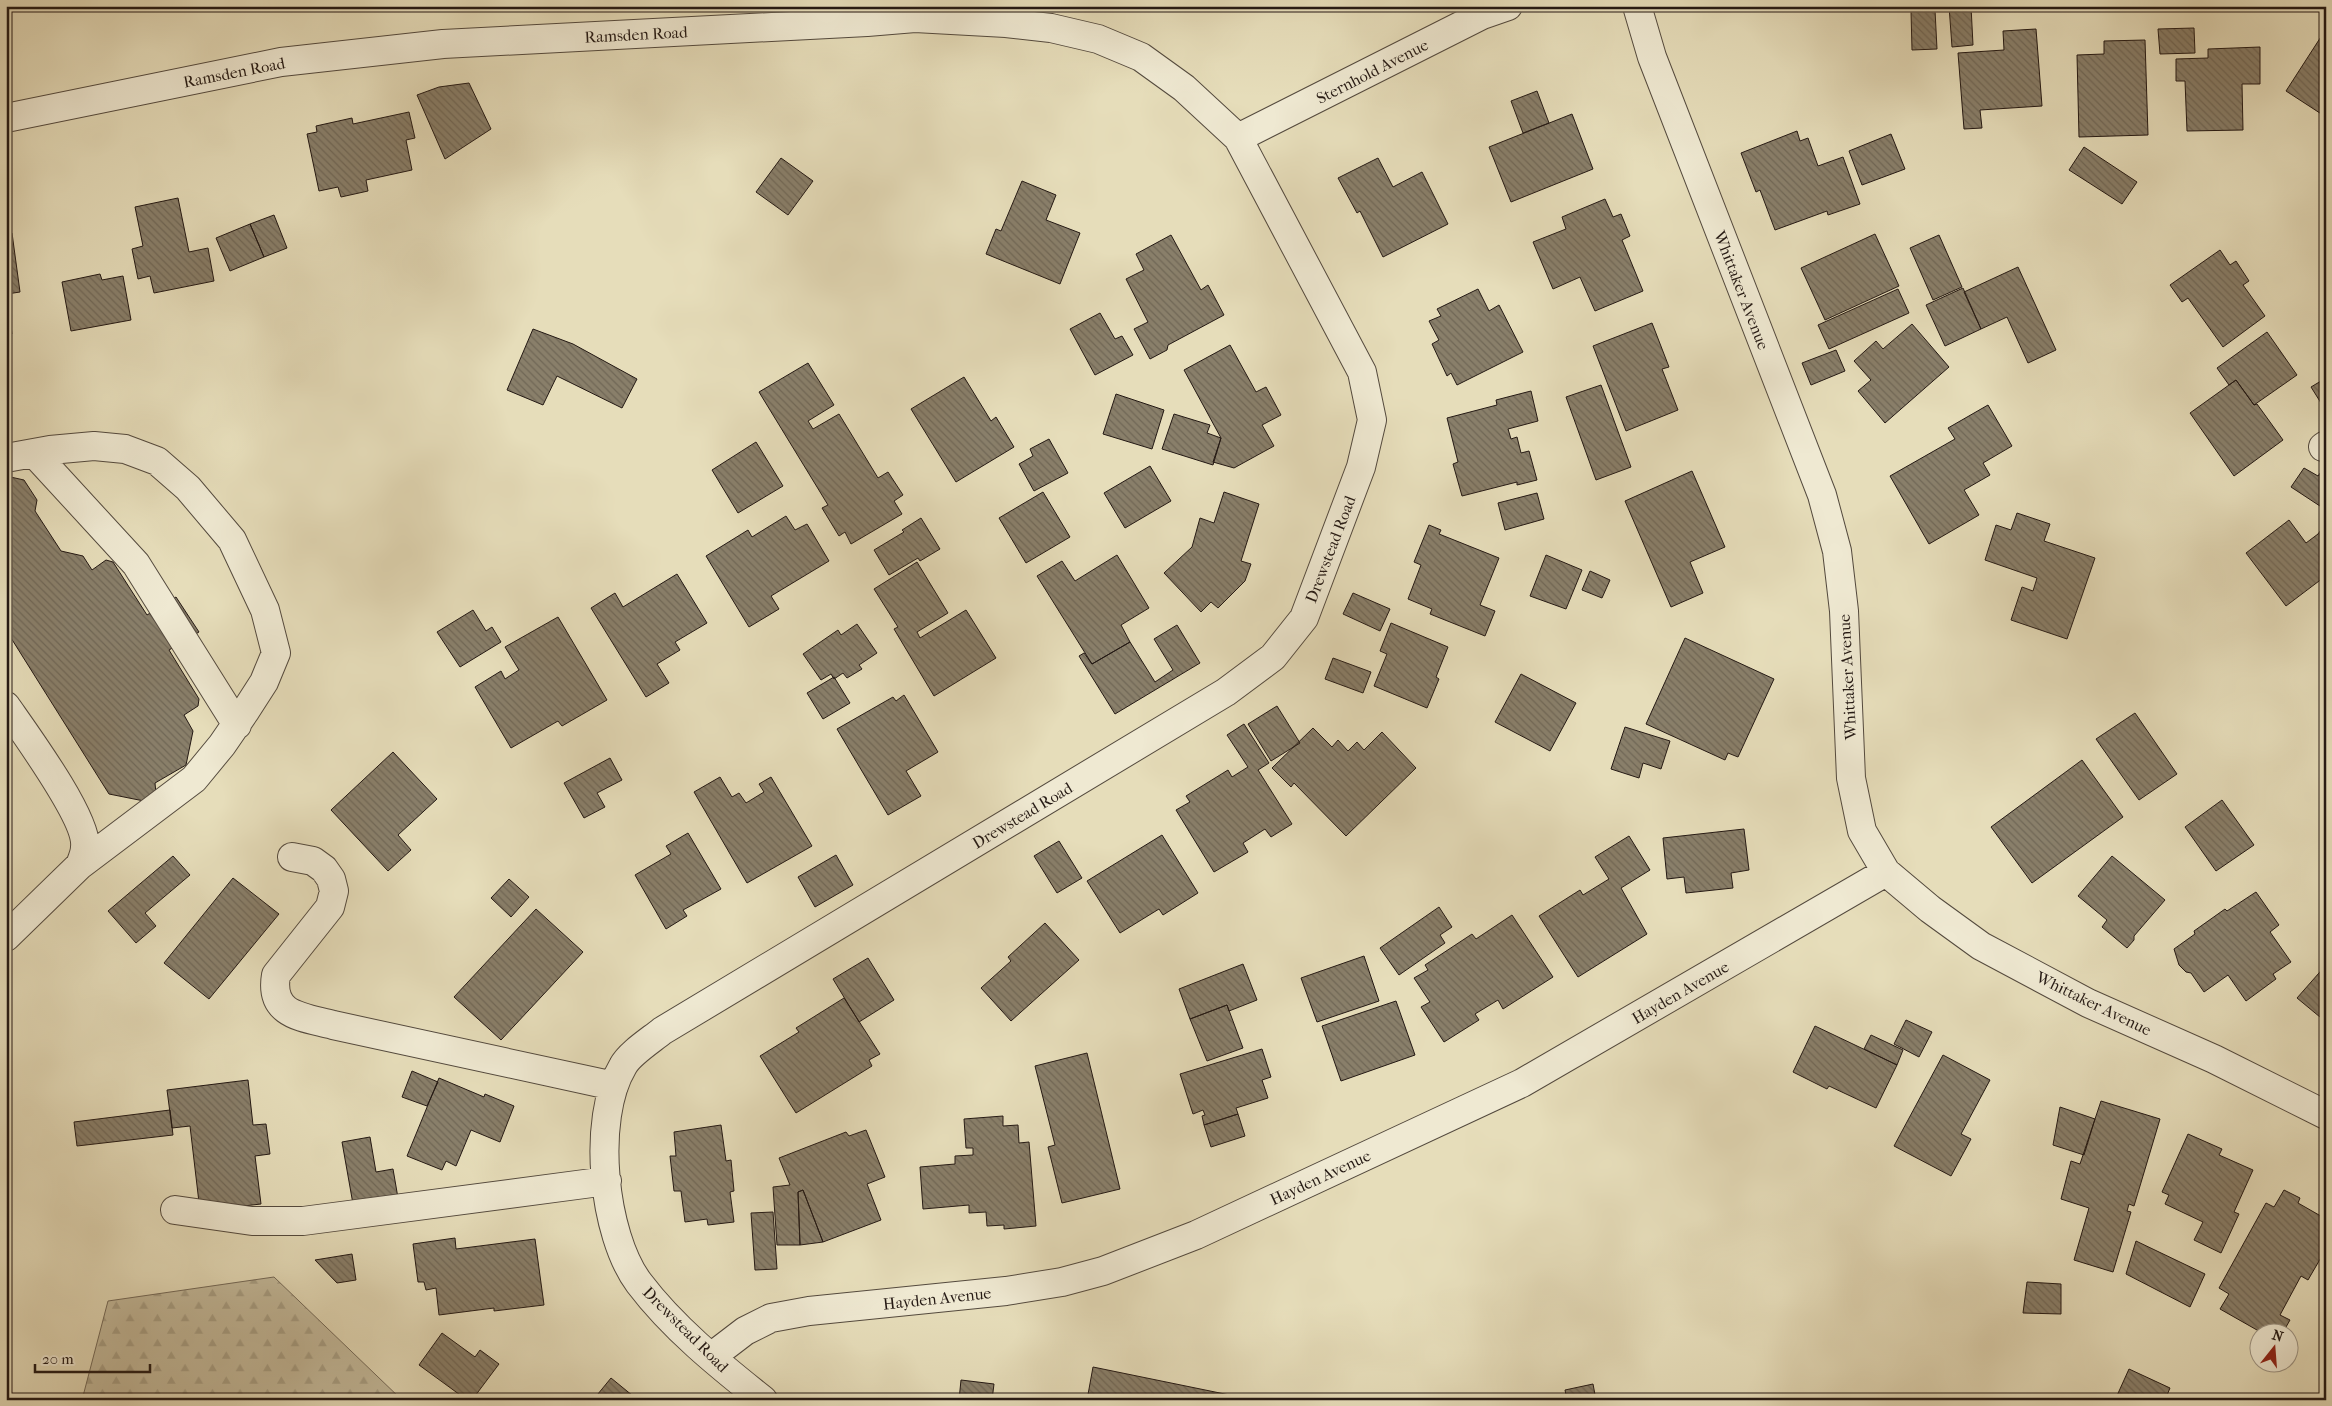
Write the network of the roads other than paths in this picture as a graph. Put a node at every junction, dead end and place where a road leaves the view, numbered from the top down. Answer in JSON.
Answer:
{"nodes":[{"id":1,"x":1508,"y":6,"type":"edge"},
{"id":2,"x":1637,"y":6,"type":"edge"},
{"id":3,"x":6,"y":118,"type":"edge"},
{"id":4,"x":1238,"y":138,"type":"junction"},
{"id":5,"x":34,"y":453,"type":"junction"},
{"id":6,"x":6,"y":458,"type":"edge"},
{"id":7,"x":6,"y":706,"type":"edge"},
{"id":8,"x":237,"y":725,"type":"junction"},
{"id":9,"x":292,"y":857,"type":"dead end"},
{"id":10,"x":80,"y":865,"type":"junction"},
{"id":11,"x":1886,"y":872,"type":"junction"},
{"id":12,"x":6,"y":937,"type":"edge"},
{"id":13,"x":614,"y":1086,"type":"junction"},
{"id":14,"x":2326,"y":1115,"type":"edge"},
{"id":15,"x":607,"y":1181,"type":"junction"},
{"id":16,"x":174,"y":1210,"type":"dead end"},
{"id":17,"x":711,"y":1357,"type":"junction"},
{"id":18,"x":763,"y":1400,"type":"edge"}],
"edges":[{"from":1,"to":4,"type":"street","name":"Sternhold Avenue"},
{"from":2,"to":11,"type":"street","name":"Whittaker Avenue"},
{"from":3,"to":4,"type":"street","name":"Ramsden Road"},
{"from":4,"to":13,"type":"street","name":"Drewstead Road"},
{"from":5,"to":6,"type":"street"},
{"from":5,"to":8,"type":"street"},
{"from":5,"to":8,"type":"street"},
{"from":7,"to":10,"type":"street"},
{"from":8,"to":10,"type":"street"},
{"from":9,"to":13,"type":"street"},
{"from":10,"to":12,"type":"street"},
{"from":11,"to":14,"type":"street","name":"Whittaker Avenue"},
{"from":11,"to":17,"type":"street","name":"Hayden Avenue"},
{"from":13,"to":15,"type":"street","name":"Drewstead Road"},
{"from":15,"to":16,"type":"street"},
{"from":15,"to":17,"type":"street","name":"Drewstead Road"},
{"from":17,"to":18,"type":"street","name":"Drewstead Road"}]}
